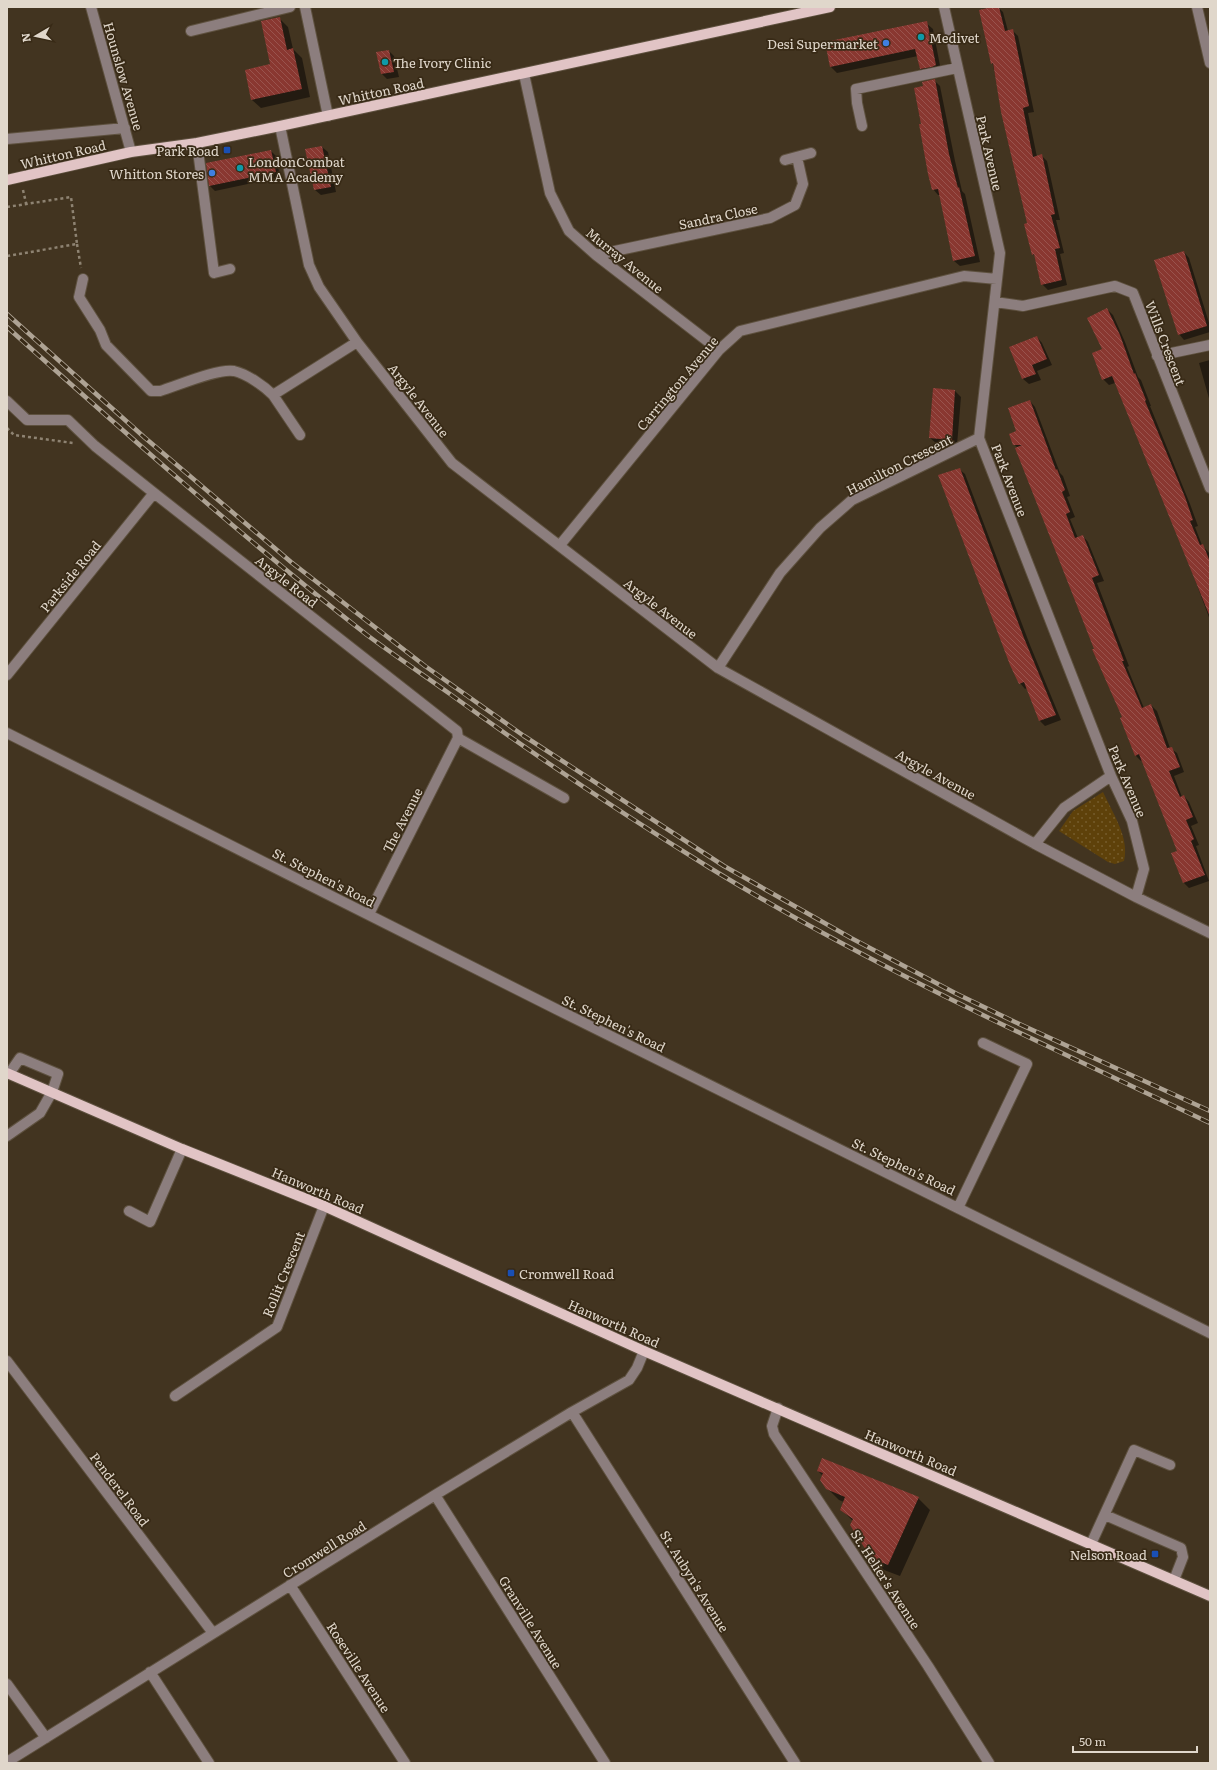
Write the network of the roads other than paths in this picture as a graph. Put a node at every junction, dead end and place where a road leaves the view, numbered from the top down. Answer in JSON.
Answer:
{"nodes":[{"id":1,"x":91,"y":7,"type":"edge"},
{"id":2,"x":290,"y":7,"type":"edge"},
{"id":3,"x":305,"y":7,"type":"edge"},
{"id":4,"x":830,"y":7,"type":"edge"},
{"id":5,"x":944,"y":7,"type":"edge"},
{"id":6,"x":1197,"y":7,"type":"edge"},
{"id":7,"x":191,"y":31,"type":"dead end"},
{"id":8,"x":1210,"y":64,"type":"edge"},
{"id":9,"x":958,"y":68,"type":"junction"},
{"id":10,"x":524,"y":74,"type":"junction"},
{"id":11,"x":328,"y":116,"type":"junction"},
{"id":12,"x":280,"y":126,"type":"junction"},
{"id":13,"x":862,"y":126,"type":"dead end"},
{"id":14,"x":125,"y":128,"type":"junction"},
{"id":15,"x":7,"y":139,"type":"edge"},
{"id":16,"x":197,"y":143,"type":"junction"},
{"id":17,"x":131,"y":152,"type":"junction"},
{"id":18,"x":811,"y":153,"type":"dead end"},
{"id":19,"x":797,"y":157,"type":"junction"},
{"id":20,"x":785,"y":160,"type":"dead end"},
{"id":21,"x":7,"y":180,"type":"edge"},
{"id":22,"x":596,"y":255,"type":"junction"},
{"id":23,"x":230,"y":269,"type":"dead end"},
{"id":24,"x":83,"y":279,"type":"road end"},
{"id":25,"x":997,"y":279,"type":"junction"},
{"id":26,"x":995,"y":302,"type":"junction"},
{"id":27,"x":357,"y":342,"type":"junction"},
{"id":28,"x":1210,"y":345,"type":"edge"},
{"id":29,"x":719,"y":350,"type":"junction"},
{"id":30,"x":1157,"y":356,"type":"junction"},
{"id":31,"x":273,"y":395,"type":"junction"},
{"id":32,"x":7,"y":401,"type":"edge"},
{"id":33,"x":300,"y":435,"type":"dead end"},
{"id":34,"x":979,"y":438,"type":"junction"},
{"id":35,"x":1210,"y":488,"type":"edge"},
{"id":36,"x":154,"y":493,"type":"junction"},
{"id":37,"x":560,"y":545,"type":"junction"},
{"id":38,"x":718,"y":668,"type":"junction"},
{"id":39,"x":7,"y":675,"type":"edge"},
{"id":40,"x":7,"y":733,"type":"edge"},
{"id":41,"x":458,"y":738,"type":"junction"},
{"id":42,"x":1111,"y":776,"type":"junction"},
{"id":43,"x":564,"y":798,"type":"dead end"},
{"id":44,"x":1035,"y":844,"type":"junction"},
{"id":45,"x":1136,"y":897,"type":"junction"},
{"id":46,"x":369,"y":914,"type":"junction"},
{"id":47,"x":1210,"y":932,"type":"edge"},
{"id":48,"x":983,"y":1043,"type":"dead end"},
{"id":49,"x":8,"y":1073,"type":"edge"},
{"id":50,"x":52,"y":1092,"type":"junction"},
{"id":51,"x":7,"y":1136,"type":"edge"},
{"id":52,"x":182,"y":1149,"type":"junction"},
{"id":53,"x":324,"y":1206,"type":"junction"},
{"id":54,"x":958,"y":1208,"type":"junction"},
{"id":55,"x":129,"y":1211,"type":"dead end"},
{"id":56,"x":1210,"y":1333,"type":"edge"},
{"id":57,"x":644,"y":1351,"type":"junction"},
{"id":58,"x":7,"y":1361,"type":"edge"},
{"id":59,"x":175,"y":1396,"type":"dead end"},
{"id":60,"x":778,"y":1408,"type":"junction"},
{"id":61,"x":572,"y":1412,"type":"junction"},
{"id":62,"x":1170,"y":1465,"type":"dead end"},
{"id":63,"x":436,"y":1495,"type":"junction"},
{"id":64,"x":1105,"y":1515,"type":"junction"},
{"id":65,"x":1091,"y":1544,"type":"junction"},
{"id":66,"x":1174,"y":1580,"type":"junction"},
{"id":67,"x":290,"y":1585,"type":"junction"},
{"id":68,"x":1210,"y":1596,"type":"edge"},
{"id":69,"x":213,"y":1633,"type":"junction"},
{"id":70,"x":150,"y":1672,"type":"junction"},
{"id":71,"x":7,"y":1684,"type":"edge"},
{"id":72,"x":46,"y":1738,"type":"junction"},
{"id":73,"x":12,"y":1761,"type":"edge"},
{"id":74,"x":209,"y":1763,"type":"edge"},
{"id":75,"x":405,"y":1763,"type":"edge"},
{"id":76,"x":605,"y":1763,"type":"edge"},
{"id":77,"x":795,"y":1763,"type":"edge"},
{"id":78,"x":989,"y":1763,"type":"edge"}],
"edges":[{"from":1,"to":14,"type":"street","name":"Hounslow Avenue"},
{"from":2,"to":7,"type":"street"},
{"from":3,"to":11,"type":"street"},
{"from":4,"to":10,"type":"main road","name":"Whitton Road"},
{"from":5,"to":9,"type":"street","name":"Park Avenue"},
{"from":6,"to":8,"type":"street"},
{"from":9,"to":13,"type":"street"},
{"from":9,"to":25,"type":"street","name":"Park Avenue"},
{"from":10,"to":11,"type":"main road","name":"Whitton Road"},
{"from":10,"to":22,"type":"street","name":"Murray Avenue"},
{"from":11,"to":12,"type":"main road","name":"Whitton Road"},
{"from":12,"to":16,"type":"main road","name":"Whitton Road"},
{"from":12,"to":27,"type":"street","name":"Argyle Avenue"},
{"from":14,"to":15,"type":"street"},
{"from":14,"to":17,"type":"street","name":"Hounslow Avenue"},
{"from":16,"to":17,"type":"main road","name":"Whitton Road"},
{"from":16,"to":23,"type":"street"},
{"from":17,"to":21,"type":"main road","name":"Whitton Road"},
{"from":18,"to":19,"type":"street"},
{"from":19,"to":20,"type":"street"},
{"from":19,"to":22,"type":"street","name":"Sandra Close"},
{"from":22,"to":29,"type":"street","name":"Murray Avenue"},
{"from":24,"to":31,"type":"street"},
{"from":25,"to":26,"type":"street","name":"Park Avenue"},
{"from":25,"to":29,"type":"street","name":"Carrington Avenue"},
{"from":26,"to":30,"type":"street","name":"Wills Crescent"},
{"from":26,"to":34,"type":"street","name":"Park Avenue"},
{"from":27,"to":31,"type":"street"},
{"from":27,"to":37,"type":"street","name":"Argyle Avenue"},
{"from":28,"to":30,"type":"street"},
{"from":29,"to":37,"type":"street","name":"Carrington Avenue"},
{"from":30,"to":35,"type":"street","name":"Wills Crescent"},
{"from":31,"to":33,"type":"street"},
{"from":32,"to":36,"type":"street","name":"Argyle Road"},
{"from":34,"to":38,"type":"street","name":"Hamilton Crescent"},
{"from":34,"to":42,"type":"street","name":"Park Avenue"},
{"from":36,"to":39,"type":"street","name":"Parkside Road"},
{"from":36,"to":41,"type":"street","name":"Argyle Road"},
{"from":37,"to":38,"type":"street","name":"Argyle Avenue"},
{"from":38,"to":44,"type":"street","name":"Argyle Avenue"},
{"from":40,"to":46,"type":"street","name":"St. Stephen's Road"},
{"from":41,"to":43,"type":"street"},
{"from":41,"to":46,"type":"street","name":"The Avenue"},
{"from":42,"to":44,"type":"street"},
{"from":42,"to":45,"type":"street","name":"Park Avenue"},
{"from":44,"to":45,"type":"street","name":"Argyle Avenue"},
{"from":45,"to":47,"type":"street","name":"Argyle Avenue"},
{"from":46,"to":54,"type":"street","name":"St. Stephen's Road"},
{"from":48,"to":54,"type":"street"},
{"from":49,"to":50,"type":"main road","name":"Hanworth Road"},
{"from":49,"to":50,"type":"street"},
{"from":50,"to":51,"type":"street"},
{"from":50,"to":52,"type":"main road","name":"Hanworth Road"},
{"from":52,"to":53,"type":"main road","name":"Hanworth Road"},
{"from":52,"to":55,"type":"street"},
{"from":53,"to":57,"type":"main road","name":"Hanworth Road"},
{"from":53,"to":59,"type":"street","name":"Rollit Crescent"},
{"from":54,"to":56,"type":"street","name":"St. Stephen's Road"},
{"from":57,"to":60,"type":"main road","name":"Hanworth Road"},
{"from":57,"to":61,"type":"street","name":"Cromwell Road"},
{"from":58,"to":69,"type":"street","name":"Penderel Road"},
{"from":60,"to":65,"type":"main road","name":"Hanworth Road"},
{"from":60,"to":78,"type":"street","name":"St. Helier's Avenue"},
{"from":61,"to":63,"type":"street","name":"Cromwell Road"},
{"from":61,"to":77,"type":"street","name":"St. Aubyn's Avenue"},
{"from":62,"to":64,"type":"street"},
{"from":63,"to":67,"type":"street","name":"Cromwell Road"},
{"from":63,"to":76,"type":"street","name":"Granville Avenue"},
{"from":64,"to":65,"type":"street"},
{"from":64,"to":66,"type":"street"},
{"from":65,"to":66,"type":"main road","name":"Hanworth Road"},
{"from":66,"to":68,"type":"main road","name":"Hanworth Road"},
{"from":67,"to":69,"type":"street","name":"Cromwell Road"},
{"from":67,"to":75,"type":"street","name":"Roseville Avenue"},
{"from":69,"to":70,"type":"street","name":"Cromwell Road"},
{"from":70,"to":72,"type":"street","name":"Cromwell Road"},
{"from":70,"to":74,"type":"street"},
{"from":71,"to":72,"type":"street"},
{"from":72,"to":73,"type":"street","name":"Cromwell Road"}]}
